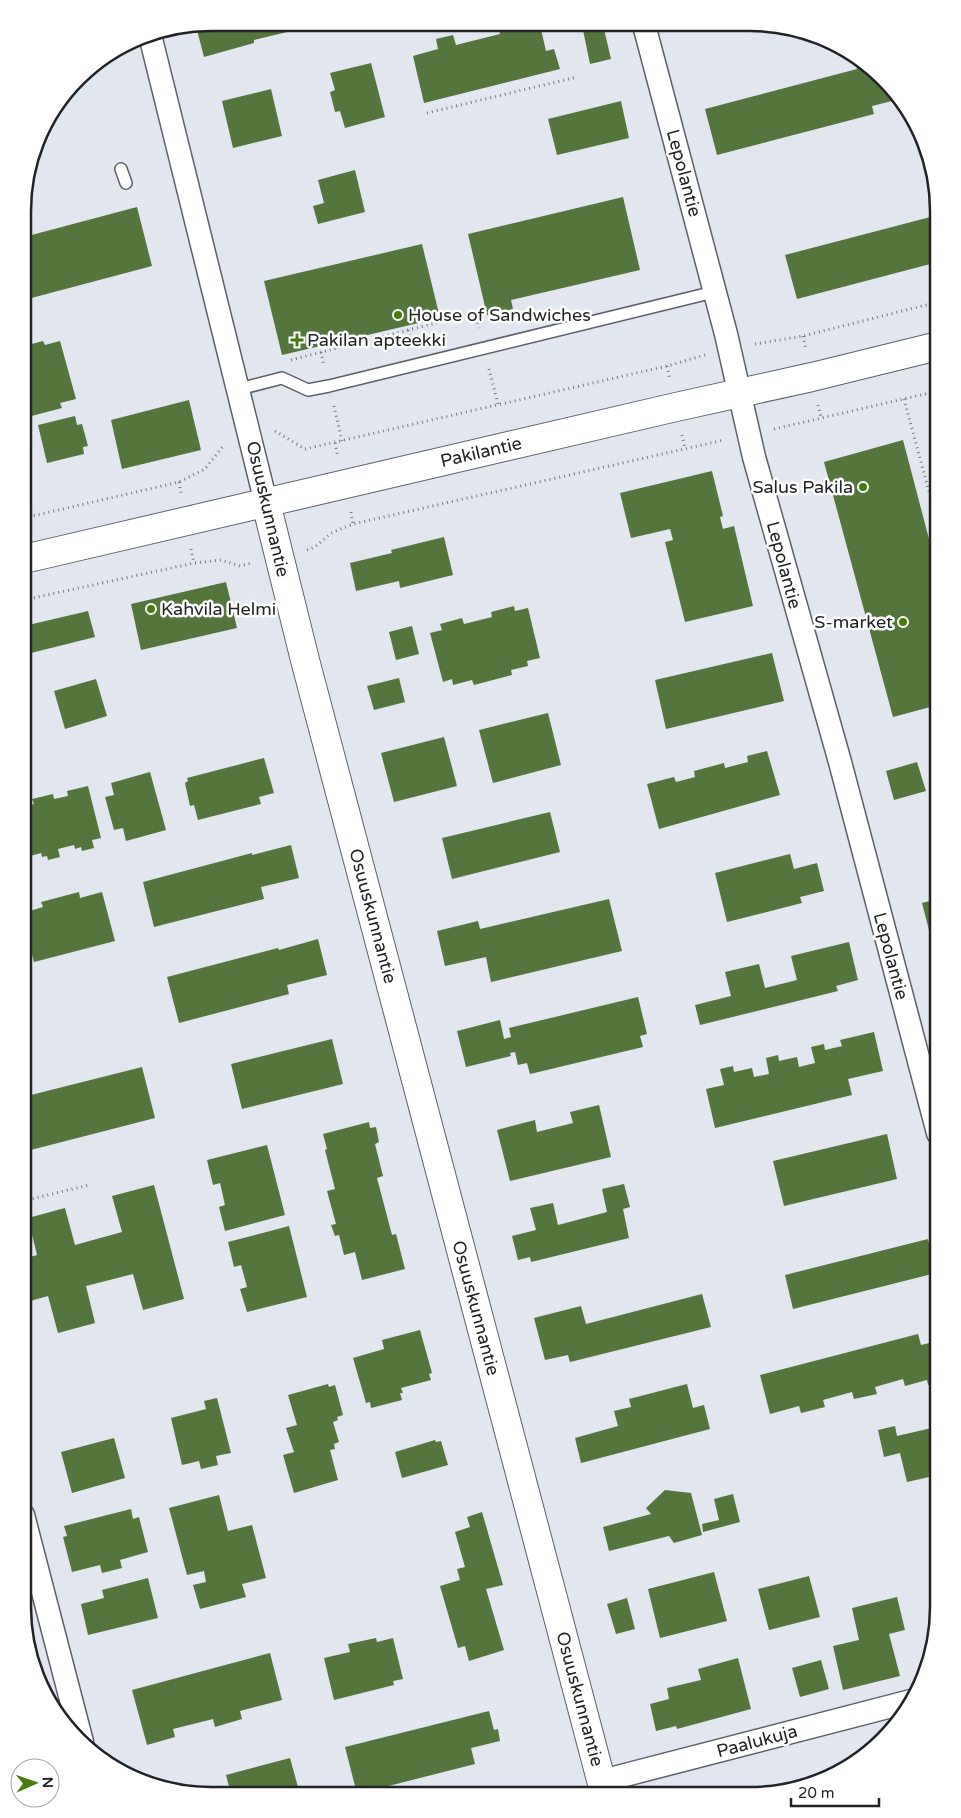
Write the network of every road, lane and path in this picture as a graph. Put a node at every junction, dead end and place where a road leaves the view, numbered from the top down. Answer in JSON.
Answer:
{"nodes":[{"id":1,"x":646,"y":31,"type":"edge"},
{"id":2,"x":152,"y":41,"type":"edge"},
{"id":3,"x":577,"y":77,"type":"dead end"},
{"id":4,"x":426,"y":113,"type":"dead end"},
{"id":5,"x":121,"y":169,"type":"dead end"},
{"id":6,"x":126,"y":183,"type":"dead end"},
{"id":7,"x":714,"y":292,"type":"junction"},
{"id":8,"x":930,"y":304,"type":"edge"},
{"id":9,"x":475,"y":313,"type":"dead end"},
{"id":10,"x":408,"y":330,"type":"junction"},
{"id":11,"x":384,"y":336,"type":"junction"},
{"id":12,"x":410,"y":338,"type":"dead end"},
{"id":13,"x":386,"y":344,"type":"dead end"},
{"id":14,"x":729,"y":348,"type":"junction"},
{"id":15,"x":930,"y":348,"type":"edge"},
{"id":16,"x":321,"y":352,"type":"junction"},
{"id":17,"x":323,"y":360,"type":"dead end"},
{"id":18,"x":285,"y":361,"type":"dead end"},
{"id":19,"x":239,"y":389,"type":"junction"},
{"id":20,"x":739,"y":393,"type":"junction"},
{"id":21,"x":930,"y":393,"type":"edge"},
{"id":22,"x":904,"y":399,"type":"junction"},
{"id":23,"x":251,"y":436,"type":"junction"},
{"id":24,"x":749,"y":436,"type":"junction"},
{"id":25,"x":930,"y":494,"type":"edge"},
{"id":26,"x":266,"y":503,"type":"junction"},
{"id":27,"x":31,"y":516,"type":"edge"},
{"id":28,"x":31,"y":557,"type":"edge"},
{"id":29,"x":279,"y":557,"type":"junction"},
{"id":30,"x":31,"y":598,"type":"edge"},
{"id":31,"x":930,"y":1103,"type":"edge"},
{"id":32,"x":89,"y":1185,"type":"dead end"},
{"id":33,"x":31,"y":1199,"type":"edge"},
{"id":34,"x":31,"y":1546,"type":"edge"},
{"id":35,"x":901,"y":1704,"type":"edge"},
{"id":36,"x":78,"y":1728,"type":"edge"},
{"id":37,"x":604,"y":1787,"type":"edge"},
{"id":38,"x":608,"y":1787,"type":"edge"}],
"edges":[{"from":1,"to":7,"type":"street","name":"Lepolantie"},
{"from":2,"to":19,"type":"street","name":"Osuuskunnantie"},
{"from":3,"to":4,"type":"path"},
{"from":5,"to":6,"type":"lane"},
{"from":7,"to":14,"type":"street","name":"Lepolantie"},
{"from":7,"to":19,"type":"lane"},
{"from":8,"to":14,"type":"path"},
{"from":9,"to":10,"type":"path"},
{"from":10,"to":11,"type":"path"},
{"from":10,"to":12,"type":"path"},
{"from":11,"to":13,"type":"path"},
{"from":11,"to":16,"type":"path"},
{"from":14,"to":20,"type":"street","name":"Lepolantie"},
{"from":14,"to":23,"type":"path"},
{"from":15,"to":20,"type":"street","name":"Pakilantie"},
{"from":16,"to":17,"type":"path"},
{"from":16,"to":18,"type":"path"},
{"from":19,"to":23,"type":"street","name":"Osuuskunnantie"},
{"from":20,"to":24,"type":"street","name":"Lepolantie"},
{"from":20,"to":26,"type":"street","name":"Pakilantie"},
{"from":21,"to":22,"type":"path"},
{"from":22,"to":24,"type":"path"},
{"from":22,"to":25,"type":"path"},
{"from":23,"to":26,"type":"street","name":"Osuuskunnantie"},
{"from":23,"to":27,"type":"path"},
{"from":24,"to":29,"type":"path"},
{"from":24,"to":31,"type":"street","name":"Lepolantie"},
{"from":26,"to":28,"type":"street","name":"Pakilantie"},
{"from":26,"to":29,"type":"street","name":"Osuuskunnantie"},
{"from":29,"to":30,"type":"path"},
{"from":29,"to":37,"type":"street","name":"Osuuskunnantie"},
{"from":32,"to":33,"type":"path"},
{"from":34,"to":36,"type":"street"},
{"from":35,"to":38,"type":"street","name":"Paalukuja"}]}
